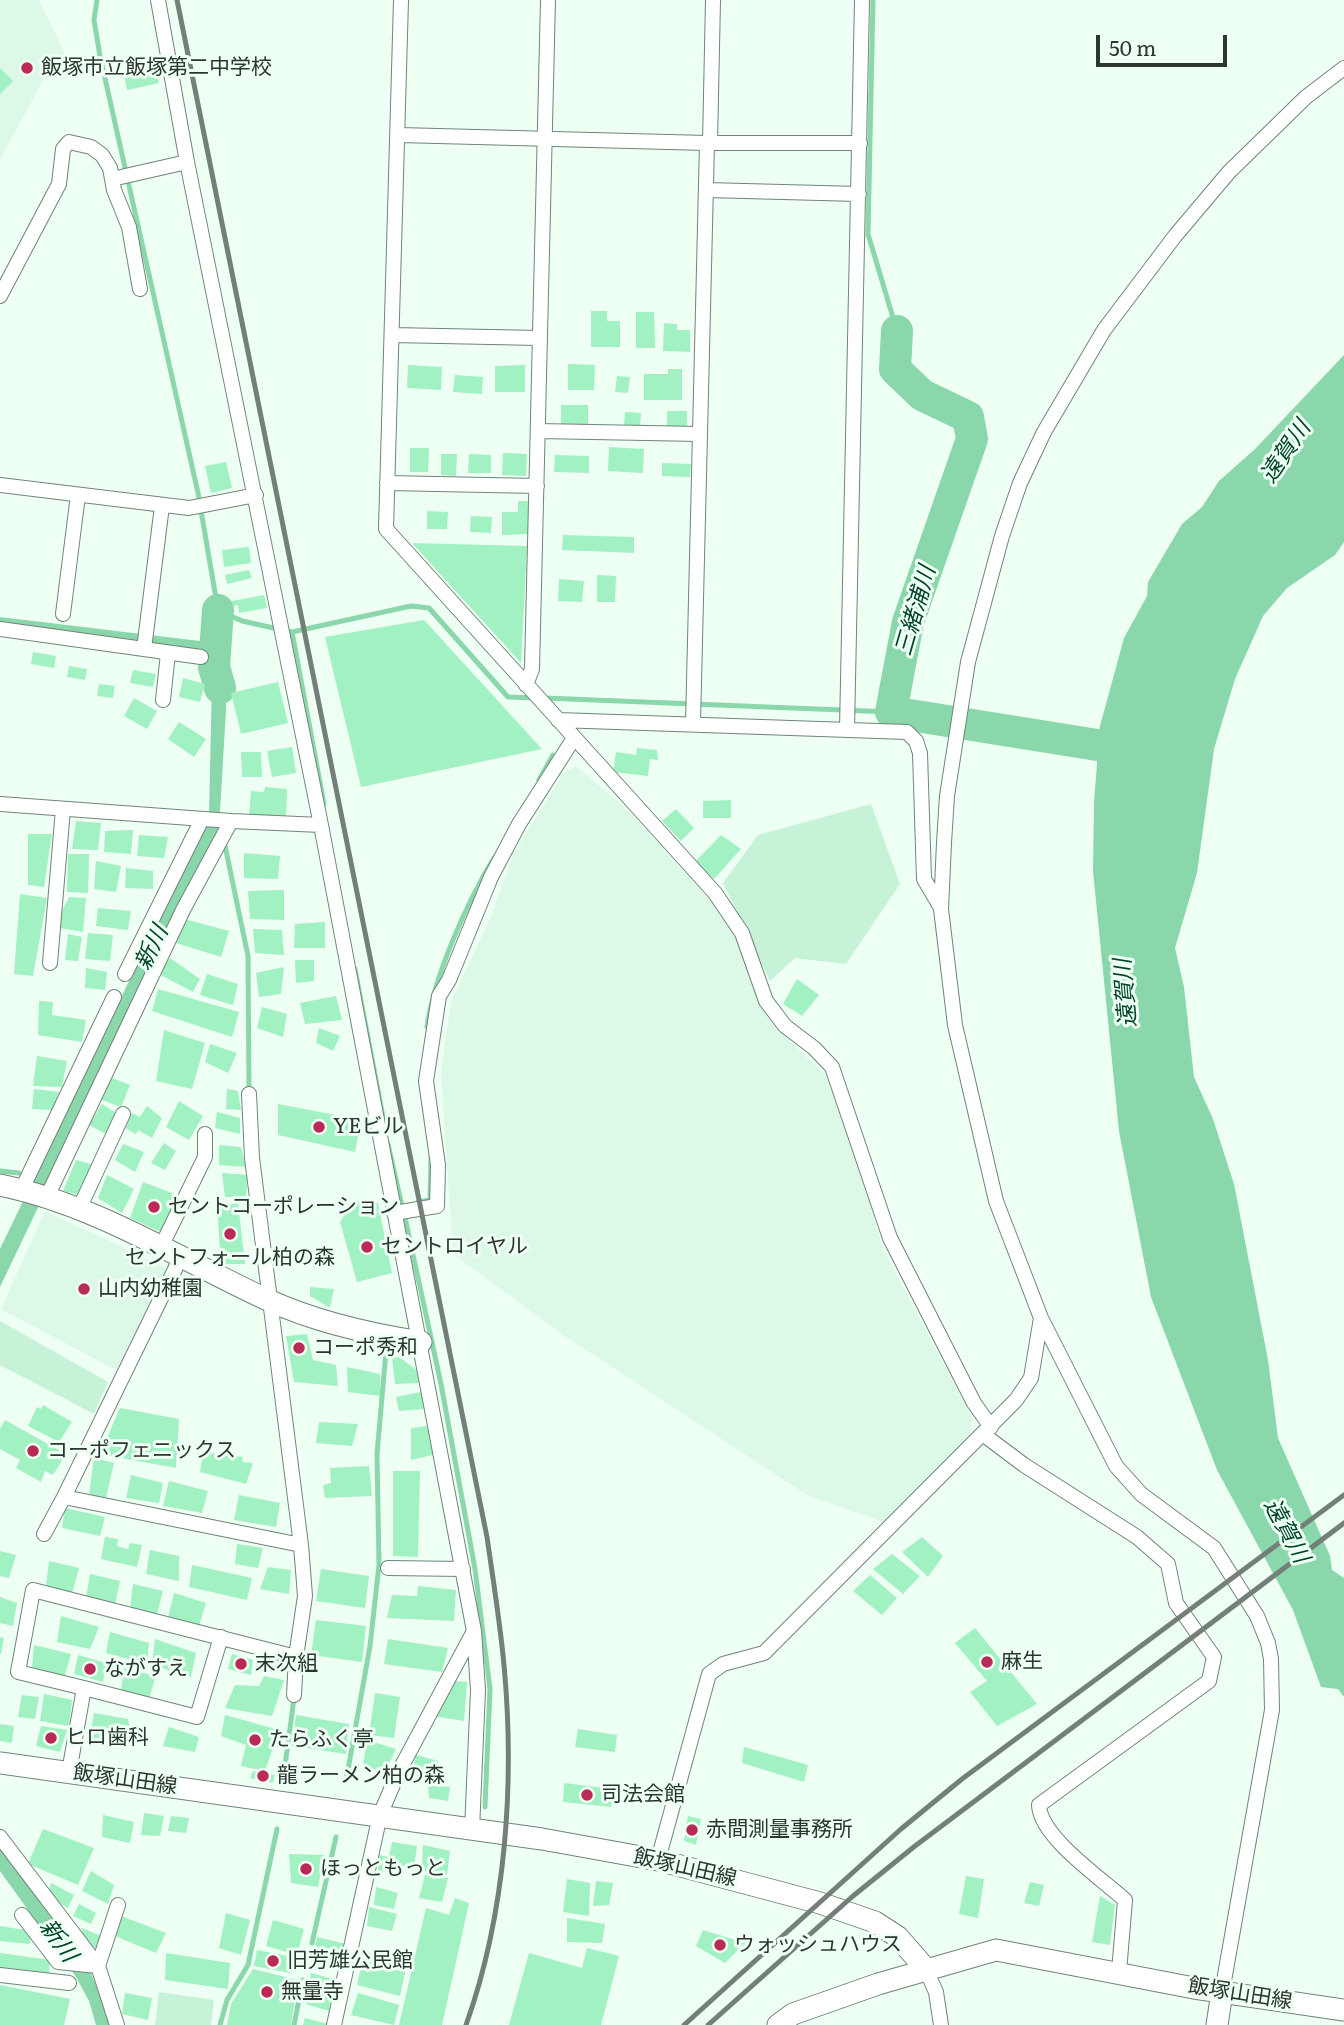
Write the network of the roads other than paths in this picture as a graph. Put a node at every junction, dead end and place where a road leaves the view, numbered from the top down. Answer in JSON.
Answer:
{"nodes":[{"id":1,"x":158,"y":0,"type":"edge"},
{"id":2,"x":401,"y":0,"type":"edge"},
{"id":3,"x":548,"y":0,"type":"edge"},
{"id":4,"x":713,"y":0,"type":"edge"},
{"id":5,"x":862,"y":0,"type":"edge"},
{"id":6,"x":1344,"y":68,"type":"edge"},
{"id":7,"x":399,"y":135,"type":"junction"},
{"id":8,"x":545,"y":138,"type":"junction"},
{"id":9,"x":708,"y":143,"type":"junction"},
{"id":10,"x":860,"y":143,"type":"junction"},
{"id":11,"x":187,"y":162,"type":"junction"},
{"id":12,"x":116,"y":178,"type":"junction"},
{"id":13,"x":706,"y":190,"type":"junction"},
{"id":14,"x":859,"y":194,"type":"junction"},
{"id":15,"x":140,"y":289,"type":"dead end"},
{"id":16,"x":0,"y":296,"type":"edge"},
{"id":17,"x":392,"y":335,"type":"junction"},
{"id":18,"x":540,"y":338,"type":"junction"},
{"id":19,"x":538,"y":431,"type":"junction"},
{"id":20,"x":700,"y":434,"type":"junction"},
{"id":21,"x":387,"y":483,"type":"junction"},
{"id":22,"x":0,"y":485,"type":"edge"},
{"id":23,"x":537,"y":486,"type":"junction"},
{"id":24,"x":78,"y":495,"type":"junction"},
{"id":25,"x":256,"y":495,"type":"junction"},
{"id":26,"x":162,"y":506,"type":"junction"},
{"id":27,"x":64,"y":614,"type":"dead end"},
{"id":28,"x":0,"y":629,"type":"edge"},
{"id":29,"x":145,"y":643,"type":"junction"},
{"id":30,"x":168,"y":653,"type":"junction"},
{"id":31,"x":201,"y":657,"type":"dead end"},
{"id":32,"x":526,"y":685,"type":"junction"},
{"id":33,"x":163,"y":700,"type":"dead end"},
{"id":34,"x":558,"y":720,"type":"junction"},
{"id":35,"x":694,"y":724,"type":"junction"},
{"id":36,"x":847,"y":729,"type":"junction"},
{"id":37,"x":574,"y":738,"type":"junction"},
{"id":38,"x":0,"y":804,"type":"edge"},
{"id":39,"x":63,"y":809,"type":"junction"},
{"id":40,"x":204,"y":819,"type":"junction"},
{"id":41,"x":227,"y":821,"type":"junction"},
{"id":42,"x":321,"y":825,"type":"junction"},
{"id":43,"x":941,"y":909,"type":"junction"},
{"id":44,"x":50,"y":963,"type":"dead end"},
{"id":45,"x":125,"y":974,"type":"dead end"},
{"id":46,"x":114,"y":997,"type":"dead end"},
{"id":47,"x":249,"y":1094,"type":"dead end"},
{"id":48,"x":123,"y":1114,"type":"dead end"},
{"id":49,"x":205,"y":1134,"type":"dead end"},
{"id":50,"x":0,"y":1185,"type":"edge"},
{"id":51,"x":35,"y":1193,"type":"junction"},
{"id":52,"x":80,"y":1207,"type":"junction"},
{"id":53,"x":401,"y":1212,"type":"junction"},
{"id":54,"x":161,"y":1247,"type":"junction"},
{"id":55,"x":181,"y":1257,"type":"junction"},
{"id":56,"x":270,"y":1301,"type":"junction"},
{"id":57,"x":1041,"y":1318,"type":"junction"},
{"id":58,"x":421,"y":1342,"type":"junction"},
{"id":59,"x":988,"y":1431,"type":"junction"},
{"id":60,"x":64,"y":1497,"type":"junction"},
{"id":61,"x":44,"y":1534,"type":"dead end"},
{"id":62,"x":302,"y":1545,"type":"junction"},
{"id":63,"x":388,"y":1568,"type":"dead end"},
{"id":64,"x":463,"y":1569,"type":"junction"},
{"id":65,"x":474,"y":1631,"type":"junction"},
{"id":66,"x":221,"y":1637,"type":"junction"},
{"id":67,"x":296,"y":1657,"type":"junction"},
{"id":68,"x":84,"y":1688,"type":"junction"},
{"id":69,"x":294,"y":1695,"type":"dead end"},
{"id":70,"x":0,"y":1763,"type":"edge"},
{"id":71,"x":69,"y":1772,"type":"junction"},
{"id":72,"x":380,"y":1815,"type":"junction"},
{"id":73,"x":471,"y":1829,"type":"junction"},
{"id":74,"x":0,"y":1838,"type":"edge"},
{"id":75,"x":658,"y":1860,"type":"junction"},
{"id":76,"x":118,"y":1905,"type":"dead end"},
{"id":77,"x":22,"y":1915,"type":"dead end"},
{"id":78,"x":93,"y":1965,"type":"junction"},
{"id":79,"x":925,"y":1968,"type":"junction"},
{"id":80,"x":1119,"y":1972,"type":"junction"},
{"id":81,"x":0,"y":1975,"type":"edge"},
{"id":82,"x":69,"y":1983,"type":"dead end"},
{"id":83,"x":1230,"y":1993,"type":"junction"},
{"id":84,"x":1344,"y":2010,"type":"edge"},
{"id":85,"x":117,"y":2025,"type":"edge"},
{"id":86,"x":334,"y":2025,"type":"edge"},
{"id":87,"x":778,"y":2025,"type":"edge"},
{"id":88,"x":941,"y":2025,"type":"edge"},
{"id":89,"x":1217,"y":2025,"type":"edge"}],
"edges":[{"from":1,"to":11,"type":"street"},
{"from":2,"to":7,"type":"street"},
{"from":3,"to":8,"type":"street"},
{"from":4,"to":9,"type":"street"},
{"from":5,"to":10,"type":"street"},
{"from":6,"to":43,"type":"street"},
{"from":7,"to":8,"type":"street"},
{"from":7,"to":17,"type":"street"},
{"from":8,"to":9,"type":"street"},
{"from":8,"to":18,"type":"street"},
{"from":9,"to":10,"type":"street"},
{"from":9,"to":13,"type":"street"},
{"from":10,"to":14,"type":"street"},
{"from":11,"to":12,"type":"street"},
{"from":11,"to":25,"type":"street"},
{"from":12,"to":15,"type":"street"},
{"from":12,"to":16,"type":"street"},
{"from":13,"to":14,"type":"street"},
{"from":13,"to":20,"type":"street"},
{"from":14,"to":36,"type":"street"},
{"from":17,"to":18,"type":"street"},
{"from":17,"to":21,"type":"street"},
{"from":18,"to":19,"type":"street"},
{"from":19,"to":20,"type":"street"},
{"from":19,"to":23,"type":"street"},
{"from":20,"to":35,"type":"street"},
{"from":21,"to":23,"type":"street"},
{"from":21,"to":32,"type":"street"},
{"from":22,"to":24,"type":"street"},
{"from":23,"to":32,"type":"street"},
{"from":24,"to":26,"type":"street"},
{"from":24,"to":27,"type":"street"},
{"from":25,"to":26,"type":"street"},
{"from":25,"to":42,"type":"street"},
{"from":26,"to":29,"type":"street"},
{"from":28,"to":29,"type":"street"},
{"from":29,"to":30,"type":"street"},
{"from":30,"to":31,"type":"street"},
{"from":30,"to":33,"type":"street"},
{"from":32,"to":34,"type":"street"},
{"from":34,"to":35,"type":"street"},
{"from":34,"to":37,"type":"street"},
{"from":35,"to":36,"type":"street"},
{"from":36,"to":43,"type":"street"},
{"from":37,"to":53,"type":"street"},
{"from":37,"to":59,"type":"street"},
{"from":38,"to":39,"type":"street"},
{"from":39,"to":40,"type":"street"},
{"from":39,"to":44,"type":"street"},
{"from":40,"to":41,"type":"street"},
{"from":40,"to":45,"type":"street"},
{"from":41,"to":42,"type":"street"},
{"from":41,"to":51,"type":"street"},
{"from":42,"to":53,"type":"street"},
{"from":43,"to":57,"type":"street"},
{"from":46,"to":51,"type":"street"},
{"from":47,"to":56,"type":"street"},
{"from":48,"to":52,"type":"street"},
{"from":49,"to":54,"type":"street"},
{"from":50,"to":51,"type":"main road"},
{"from":51,"to":52,"type":"main road"},
{"from":52,"to":54,"type":"main road"},
{"from":53,"to":58,"type":"street"},
{"from":54,"to":55,"type":"main road"},
{"from":55,"to":56,"type":"main road"},
{"from":55,"to":60,"type":"street"},
{"from":56,"to":58,"type":"main road"},
{"from":56,"to":62,"type":"street"},
{"from":57,"to":59,"type":"street"},
{"from":57,"to":83,"type":"street"},
{"from":58,"to":64,"type":"street"},
{"from":59,"to":75,"type":"street"},
{"from":59,"to":80,"type":"street"},
{"from":60,"to":61,"type":"street"},
{"from":60,"to":62,"type":"street"},
{"from":62,"to":67,"type":"street"},
{"from":63,"to":64,"type":"street"},
{"from":64,"to":65,"type":"street"},
{"from":65,"to":72,"type":"street"},
{"from":65,"to":73,"type":"street"},
{"from":66,"to":67,"type":"street"},
{"from":66,"to":68,"type":"street"},
{"from":66,"to":68,"type":"street"},
{"from":67,"to":69,"type":"street"},
{"from":68,"to":71,"type":"street"},
{"from":70,"to":71,"type":"main road","name":"飯塚山田線"},
{"from":71,"to":72,"type":"main road","name":"飯塚山田線"},
{"from":72,"to":73,"type":"main road","name":"飯塚山田線"},
{"from":72,"to":86,"type":"street"},
{"from":73,"to":75,"type":"main road","name":"飯塚山田線"},
{"from":74,"to":78,"type":"street"},
{"from":75,"to":79,"type":"main road","name":"飯塚山田線"},
{"from":76,"to":78,"type":"street"},
{"from":77,"to":78,"type":"street"},
{"from":78,"to":85,"type":"street"},
{"from":79,"to":80,"type":"main road","name":"飯塚山田線"},
{"from":79,"to":87,"type":"main road"},
{"from":79,"to":88,"type":"street"},
{"from":80,"to":83,"type":"main road","name":"飯塚山田線"},
{"from":81,"to":82,"type":"street"},
{"from":83,"to":84,"type":"main road","name":"飯塚山田線"},
{"from":83,"to":89,"type":"main road"}]}
